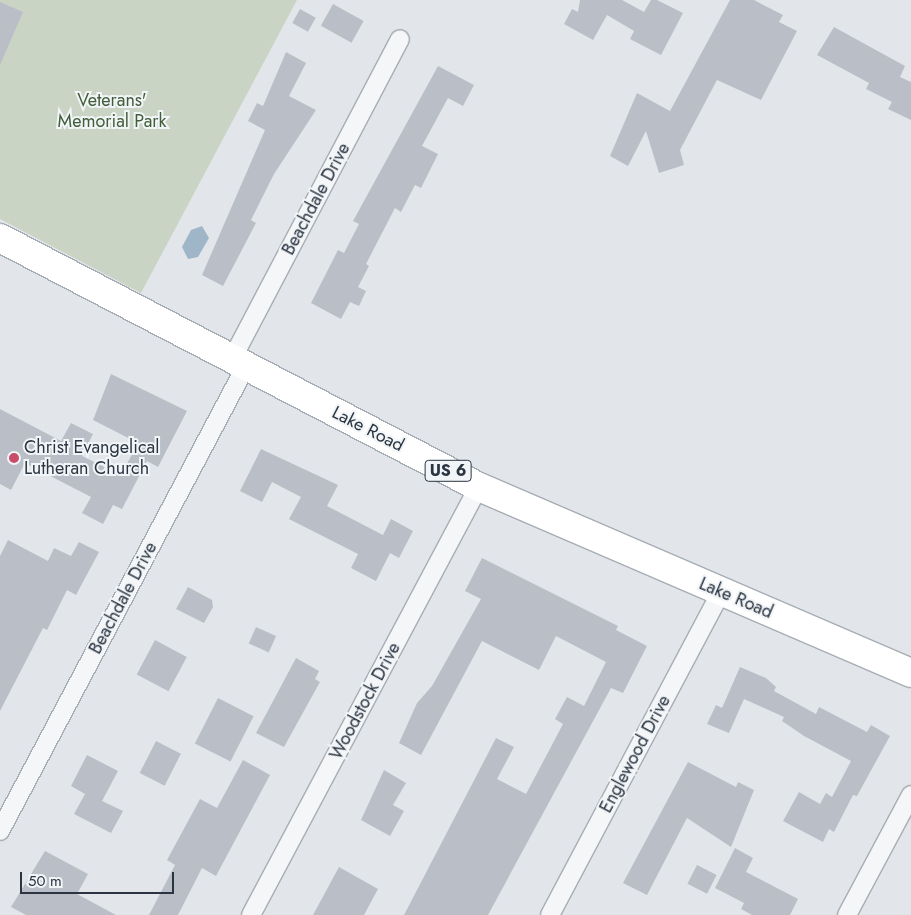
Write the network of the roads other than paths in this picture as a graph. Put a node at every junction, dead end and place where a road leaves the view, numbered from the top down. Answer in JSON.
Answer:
{"nodes":[{"id":1,"x":400,"y":39,"type":"dead end"},
{"id":2,"x":0,"y":238,"type":"edge"},
{"id":3,"x":238,"y":362,"type":"junction"},
{"id":4,"x":479,"y":486,"type":"junction"},
{"id":5,"x":721,"y":592,"type":"junction"},
{"id":6,"x":911,"y":673,"type":"edge"},
{"id":7,"x":911,"y":795,"type":"edge"},
{"id":8,"x":0,"y":831,"type":"edge"},
{"id":9,"x":252,"y":915,"type":"edge"},
{"id":10,"x":550,"y":915,"type":"edge"},
{"id":11,"x":847,"y":915,"type":"edge"}],
"edges":[{"from":1,"to":3,"type":"street","name":"Beachdale Drive"},
{"from":2,"to":3,"type":"main road","name":"Lake Road","number":"US 6"},
{"from":3,"to":4,"type":"main road","name":"Lake Road","number":"US 6"},
{"from":3,"to":8,"type":"street","name":"Beachdale Drive"},
{"from":4,"to":5,"type":"main road","name":"Lake Road","number":"US 6"},
{"from":4,"to":9,"type":"street","name":"Woodstock Drive"},
{"from":5,"to":6,"type":"main road","name":"Lake Road","number":"US 6"},
{"from":5,"to":10,"type":"street","name":"Englewood Drive"},
{"from":7,"to":11,"type":"street"}]}
